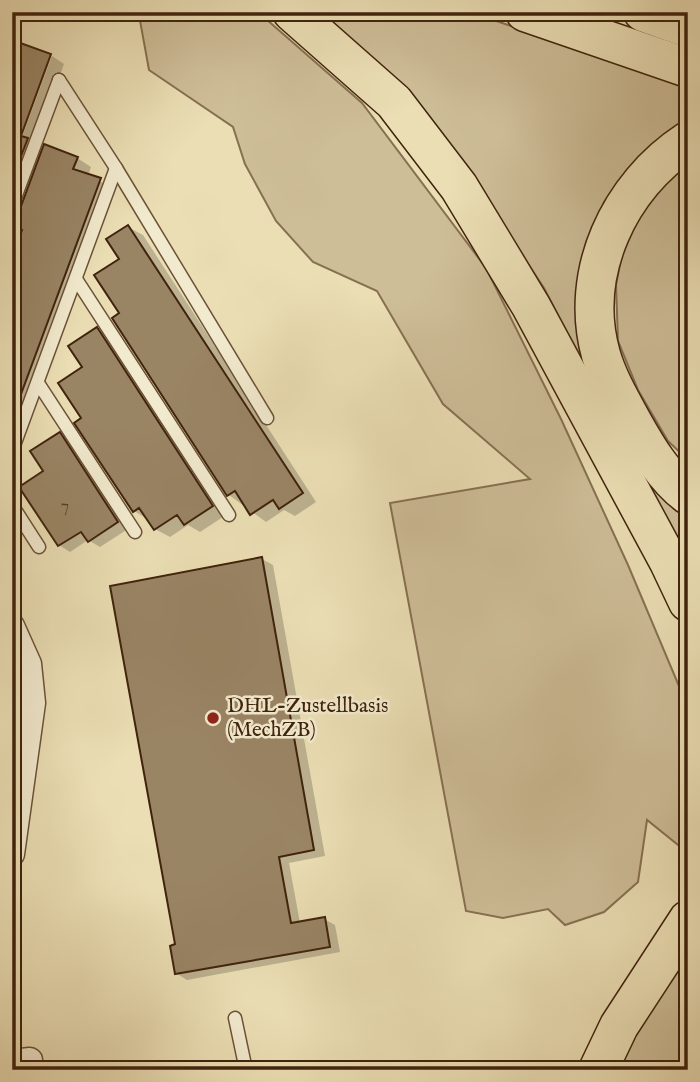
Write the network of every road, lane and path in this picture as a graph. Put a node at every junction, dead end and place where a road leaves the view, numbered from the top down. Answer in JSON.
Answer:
{"nodes":[{"id":1,"x":292,"y":12,"type":"edge"},
{"id":2,"x":525,"y":12,"type":"edge"},
{"id":3,"x":643,"y":12,"type":"edge"},
{"id":4,"x":688,"y":28,"type":"edge"},
{"id":5,"x":688,"y":68,"type":"edge"},
{"id":6,"x":688,"y":141,"type":"edge"},
{"id":7,"x":117,"y":168,"type":"junction"},
{"id":8,"x":12,"y":206,"type":"edge"},
{"id":9,"x":76,"y":279,"type":"junction"},
{"id":10,"x":38,"y":383,"type":"junction"},
{"id":11,"x":267,"y":418,"type":"dead end"},
{"id":12,"x":12,"y":451,"type":"edge"},
{"id":13,"x":688,"y":495,"type":"edge"},
{"id":14,"x":12,"y":505,"type":"edge"},
{"id":15,"x":229,"y":515,"type":"dead end"},
{"id":16,"x":135,"y":532,"type":"dead end"},
{"id":17,"x":39,"y":547,"type":"dead end"},
{"id":18,"x":688,"y":602,"type":"edge"},
{"id":19,"x":12,"y":626,"type":"edge"},
{"id":20,"x":12,"y":854,"type":"edge"},
{"id":21,"x":688,"y":920,"type":"edge"},
{"id":22,"x":235,"y":1018,"type":"dead end"},
{"id":23,"x":246,"y":1070,"type":"edge"},
{"id":24,"x":598,"y":1070,"type":"edge"}],
"edges":[{"from":1,"to":18,"type":"highway"},
{"from":2,"to":5,"type":"highway"},
{"from":3,"to":4,"type":"highway"},
{"from":6,"to":13,"type":"highway"},
{"from":7,"to":8,"type":"lane"},
{"from":7,"to":9,"type":"lane"},
{"from":7,"to":11,"type":"lane"},
{"from":9,"to":10,"type":"lane"},
{"from":9,"to":15,"type":"lane"},
{"from":10,"to":12,"type":"lane"},
{"from":10,"to":16,"type":"lane"},
{"from":14,"to":17,"type":"lane"},
{"from":19,"to":20,"type":"street"},
{"from":21,"to":24,"type":"highway"},
{"from":22,"to":23,"type":"lane"}]}
